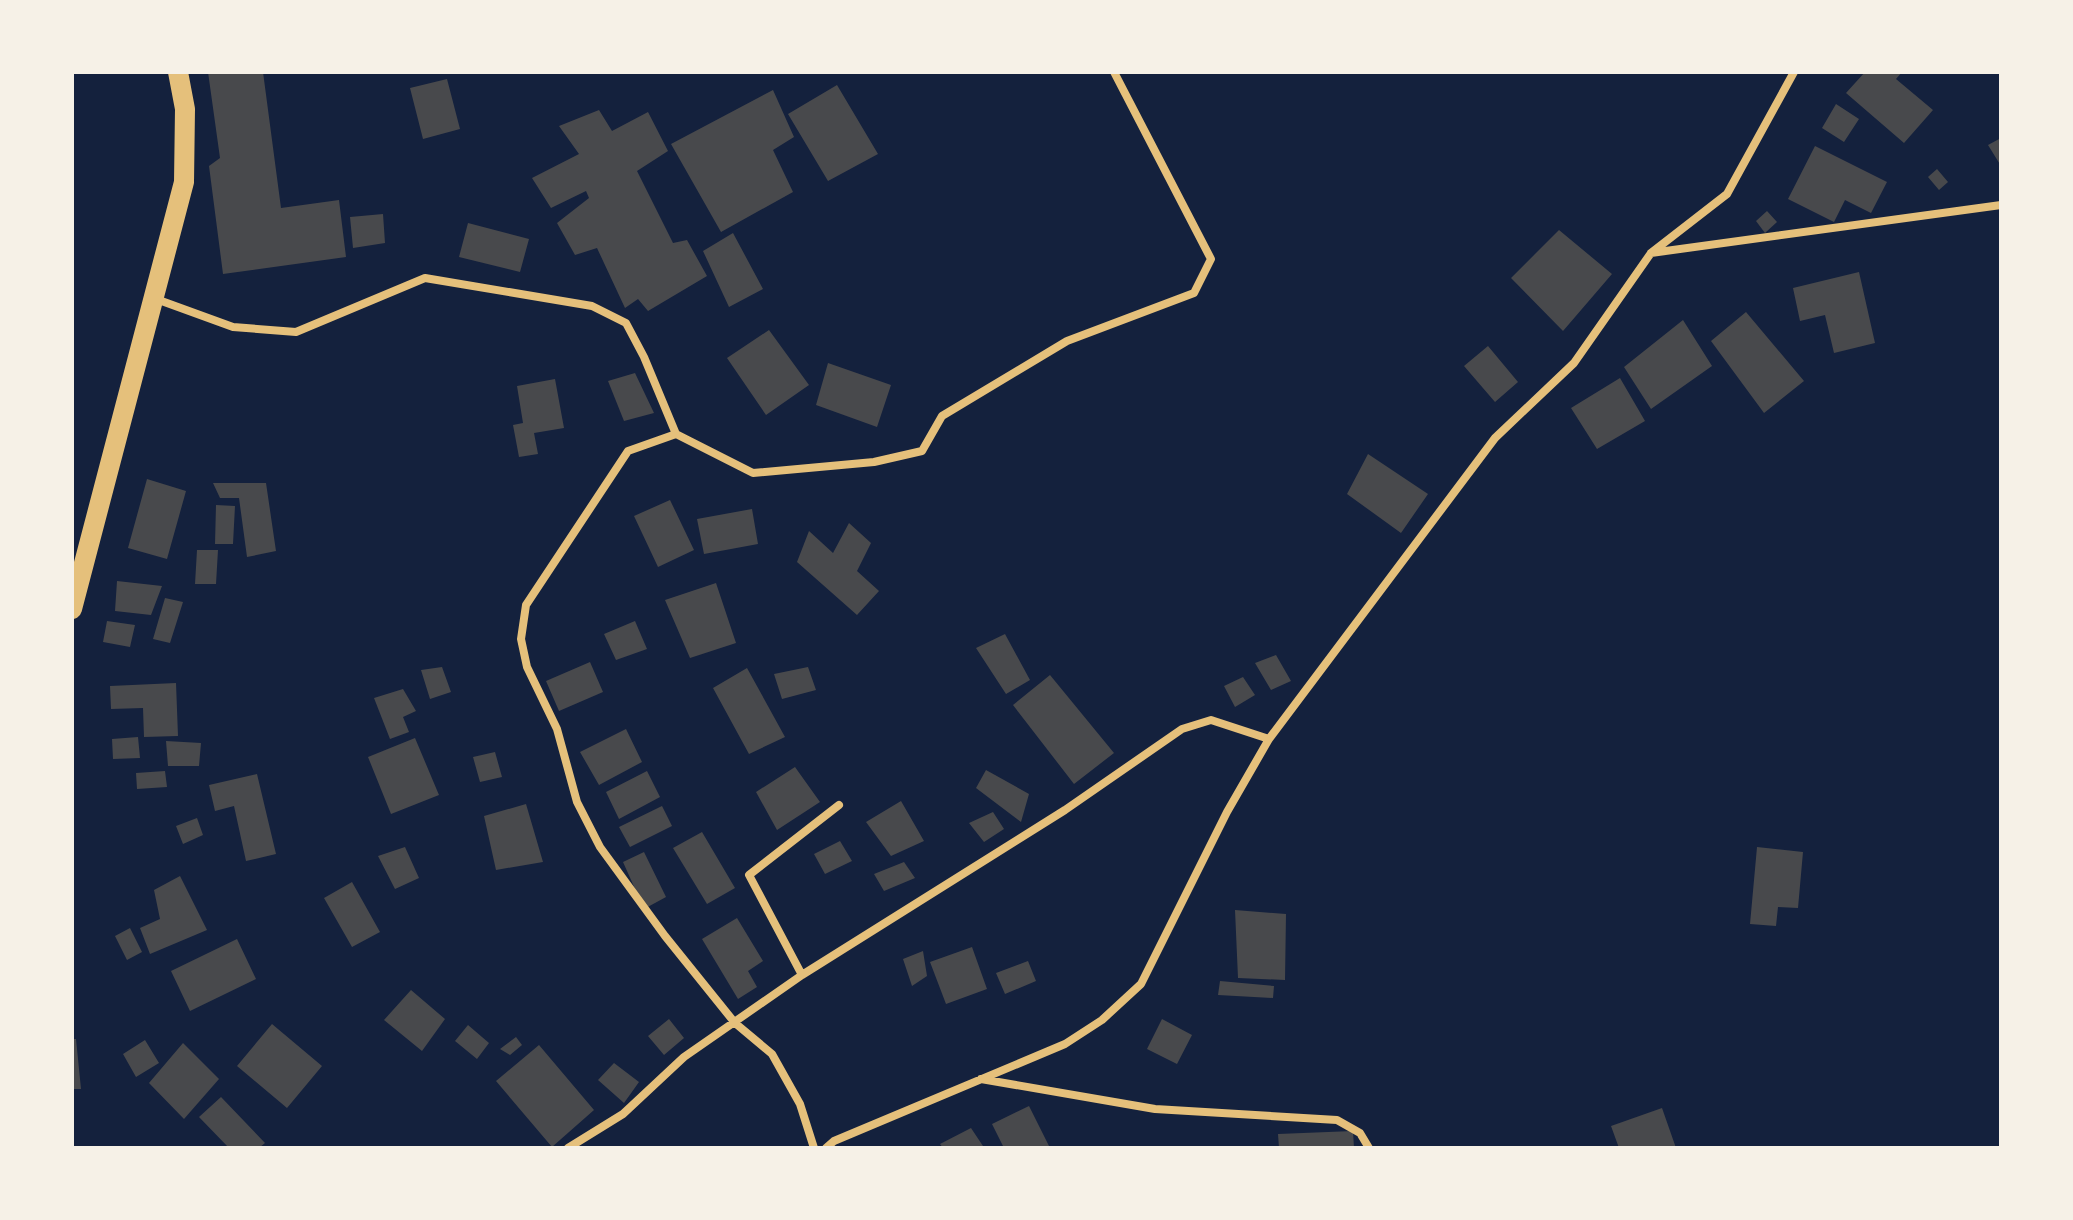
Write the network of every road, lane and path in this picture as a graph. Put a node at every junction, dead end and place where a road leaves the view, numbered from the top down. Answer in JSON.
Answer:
{"nodes":[{"id":1,"x":178,"y":72,"type":"edge"},
{"id":2,"x":1114,"y":72,"type":"edge"},
{"id":3,"x":1794,"y":72,"type":"edge"},
{"id":4,"x":2001,"y":205,"type":"edge"},
{"id":5,"x":1651,"y":253,"type":"junction"},
{"id":6,"x":155,"y":299,"type":"junction"},
{"id":7,"x":676,"y":434,"type":"junction"},
{"id":8,"x":72,"y":609,"type":"edge"},
{"id":9,"x":1269,"y":739,"type":"junction"},
{"id":10,"x":839,"y":805,"type":"dead end"},
{"id":11,"x":802,"y":975,"type":"junction"},
{"id":12,"x":735,"y":1023,"type":"junction"},
{"id":13,"x":981,"y":1079,"type":"junction"},
{"id":14,"x":568,"y":1148,"type":"edge"},
{"id":15,"x":814,"y":1148,"type":"edge"},
{"id":16,"x":826,"y":1148,"type":"edge"},
{"id":17,"x":1369,"y":1148,"type":"edge"}],
"edges":[{"from":1,"to":6,"type":"main road"},
{"from":2,"to":7,"type":"street"},
{"from":3,"to":5,"type":"street"},
{"from":4,"to":5,"type":"street"},
{"from":5,"to":9,"type":"street"},
{"from":6,"to":7,"type":"street"},
{"from":6,"to":8,"type":"main road"},
{"from":7,"to":12,"type":"street"},
{"from":9,"to":11,"type":"street"},
{"from":9,"to":13,"type":"street"},
{"from":10,"to":11,"type":"street"},
{"from":11,"to":12,"type":"street"},
{"from":12,"to":14,"type":"street"},
{"from":12,"to":15,"type":"street"},
{"from":13,"to":16,"type":"street"},
{"from":13,"to":17,"type":"street"}]}
